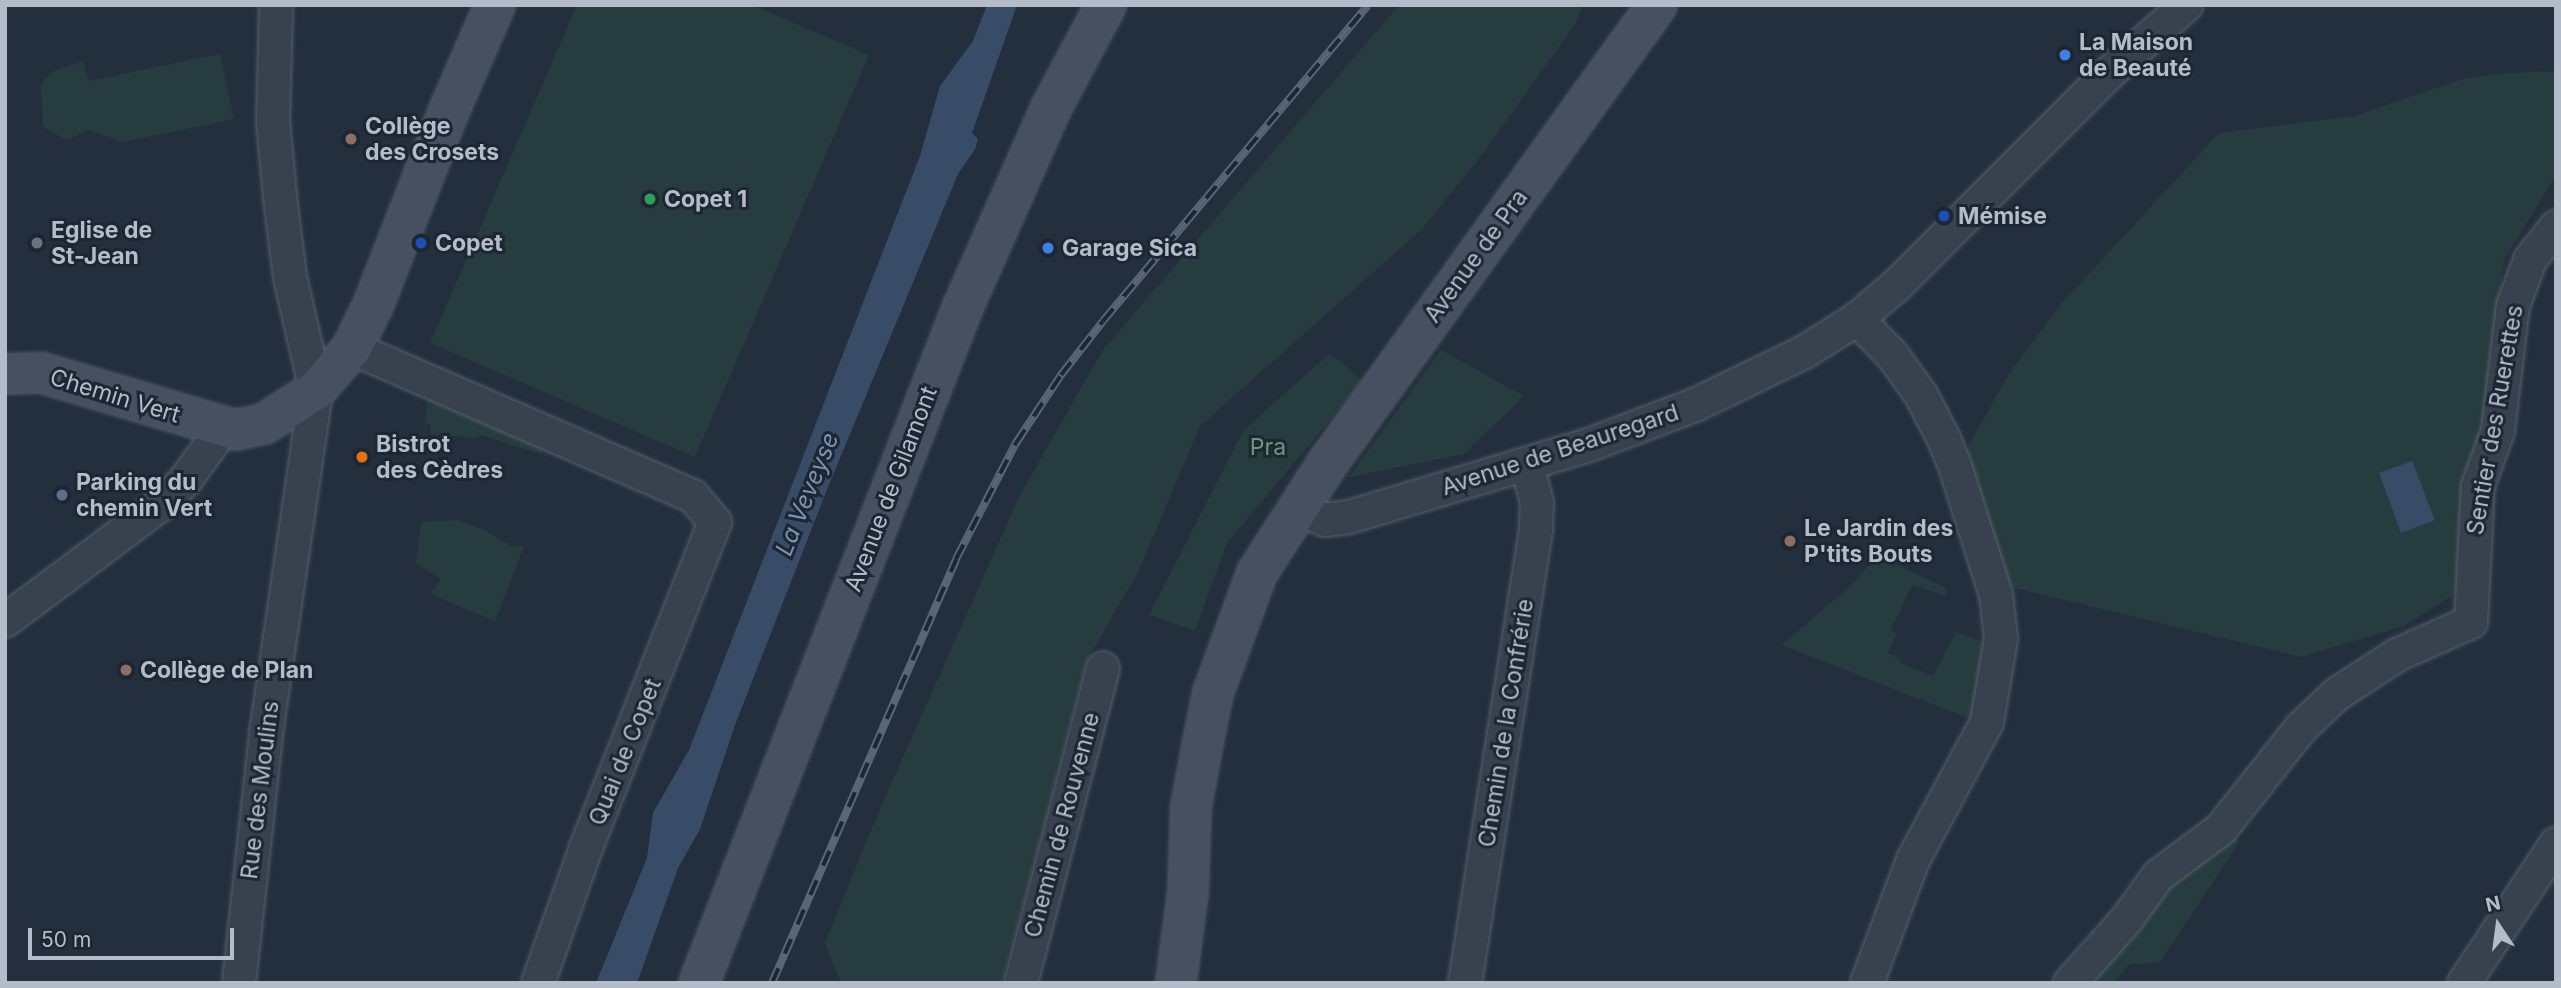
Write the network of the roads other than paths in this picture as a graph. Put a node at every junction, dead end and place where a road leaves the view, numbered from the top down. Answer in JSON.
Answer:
{"nodes":[{"id":1,"x":276,"y":5,"type":"edge"},
{"id":2,"x":495,"y":5,"type":"edge"},
{"id":3,"x":1106,"y":5,"type":"edge"},
{"id":4,"x":1657,"y":5,"type":"edge"},
{"id":5,"x":2186,"y":5,"type":"edge"},
{"id":6,"x":2556,"y":227,"type":"edge"},
{"id":7,"x":1857,"y":318,"type":"junction"},
{"id":8,"x":352,"y":348,"type":"junction"},
{"id":9,"x":5,"y":374,"type":"edge"},
{"id":10,"x":316,"y":390,"type":"junction"},
{"id":11,"x":223,"y":428,"type":"junction"},
{"id":12,"x":1527,"y":464,"type":"junction"},
{"id":13,"x":1296,"y":508,"type":"junction"},
{"id":14,"x":5,"y":621,"type":"edge"},
{"id":15,"x":1102,"y":668,"type":"dead end"},
{"id":16,"x":2556,"y":844,"type":"edge"},
{"id":17,"x":239,"y":983,"type":"edge"},
{"id":18,"x":538,"y":983,"type":"edge"},
{"id":19,"x":698,"y":983,"type":"edge"},
{"id":20,"x":1021,"y":983,"type":"edge"},
{"id":21,"x":1175,"y":983,"type":"edge"},
{"id":22,"x":1465,"y":983,"type":"edge"},
{"id":23,"x":1867,"y":983,"type":"edge"},
{"id":24,"x":2070,"y":983,"type":"edge"},
{"id":25,"x":2464,"y":983,"type":"edge"}],
"edges":[{"from":1,"to":10,"type":"street"},
{"from":2,"to":8,"type":"street"},
{"from":3,"to":19,"type":"street","name":"Avenue de Gilamont"},
{"from":4,"to":13,"type":"street","name":"Avenue de Pra"},
{"from":5,"to":7,"type":"street","name":"Avenue de Beauregard"},
{"from":6,"to":24,"type":"street","name":"Sentier des Ruerettes"},
{"from":7,"to":12,"type":"street","name":"Avenue de Beauregard"},
{"from":7,"to":23,"type":"street"},
{"from":8,"to":10,"type":"street"},
{"from":8,"to":18,"type":"street","name":"Quai de Copet"},
{"from":9,"to":11,"type":"street","name":"Chemin Vert"},
{"from":10,"to":11,"type":"street"},
{"from":10,"to":17,"type":"street","name":"Rue des Moulins"},
{"from":11,"to":14,"type":"street"},
{"from":12,"to":13,"type":"street","name":"Avenue de Beauregard"},
{"from":12,"to":22,"type":"street","name":"Chemin de la Confrérie"},
{"from":13,"to":21,"type":"street","name":"Avenue de Pra"},
{"from":15,"to":20,"type":"street","name":"Chemin de Rouvenne"},
{"from":16,"to":25,"type":"street"}]}
